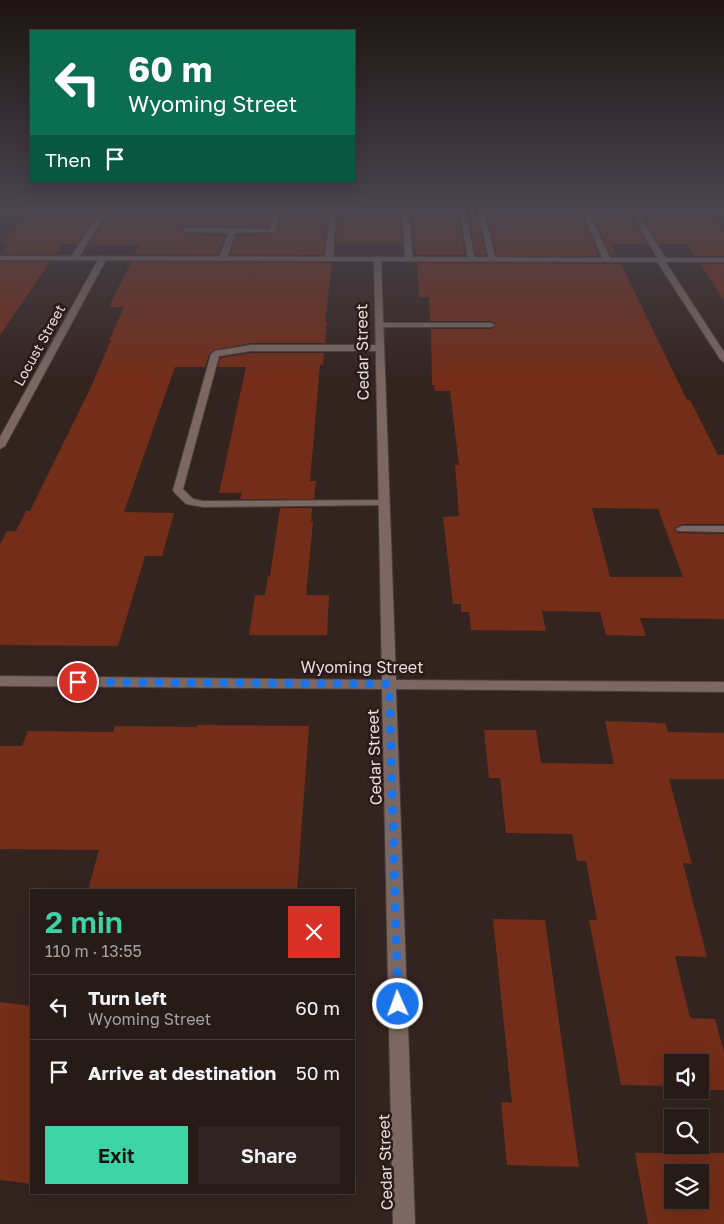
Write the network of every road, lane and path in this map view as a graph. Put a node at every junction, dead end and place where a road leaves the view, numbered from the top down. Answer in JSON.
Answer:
{"nodes":[{"id":1,"x":99,"y":265,"type":"edge"},
{"id":2,"x":378,"y":265,"type":"edge"},
{"id":3,"x":664,"y":265,"type":"edge"},
{"id":4,"x":491,"y":324,"type":"dead end"},
{"id":5,"x":379,"y":325,"type":"junction"},
{"id":6,"x":380,"y":348,"type":"junction"},
{"id":7,"x":724,"y":359,"type":"edge"},
{"id":8,"x":0,"y":446,"type":"edge"},
{"id":9,"x":384,"y":503,"type":"junction"},
{"id":10,"x":682,"y":529,"type":"dead end"},
{"id":11,"x":724,"y":529,"type":"edge"},
{"id":12,"x":0,"y":681,"type":"edge"},
{"id":13,"x":389,"y":684,"type":"junction"},
{"id":14,"x":724,"y":687,"type":"edge"},
{"id":15,"x":404,"y":1224,"type":"edge"}],
"edges":[{"from":1,"to":8,"type":"street","name":"Locust Street"},
{"from":2,"to":5,"type":"street","name":"Cedar Street"},
{"from":3,"to":7,"type":"street"},
{"from":4,"to":5,"type":"street"},
{"from":5,"to":6,"type":"street","name":"Cedar Street"},
{"from":6,"to":9,"type":"street","name":"Cedar Street"},
{"from":6,"to":9,"type":"street"},
{"from":9,"to":13,"type":"street","name":"Cedar Street"},
{"from":10,"to":11,"type":"street"},
{"from":12,"to":13,"type":"street","name":"Wyoming Street"},
{"from":13,"to":14,"type":"street","name":"Wyoming Street"},
{"from":13,"to":15,"type":"street","name":"Cedar Street"}]}
